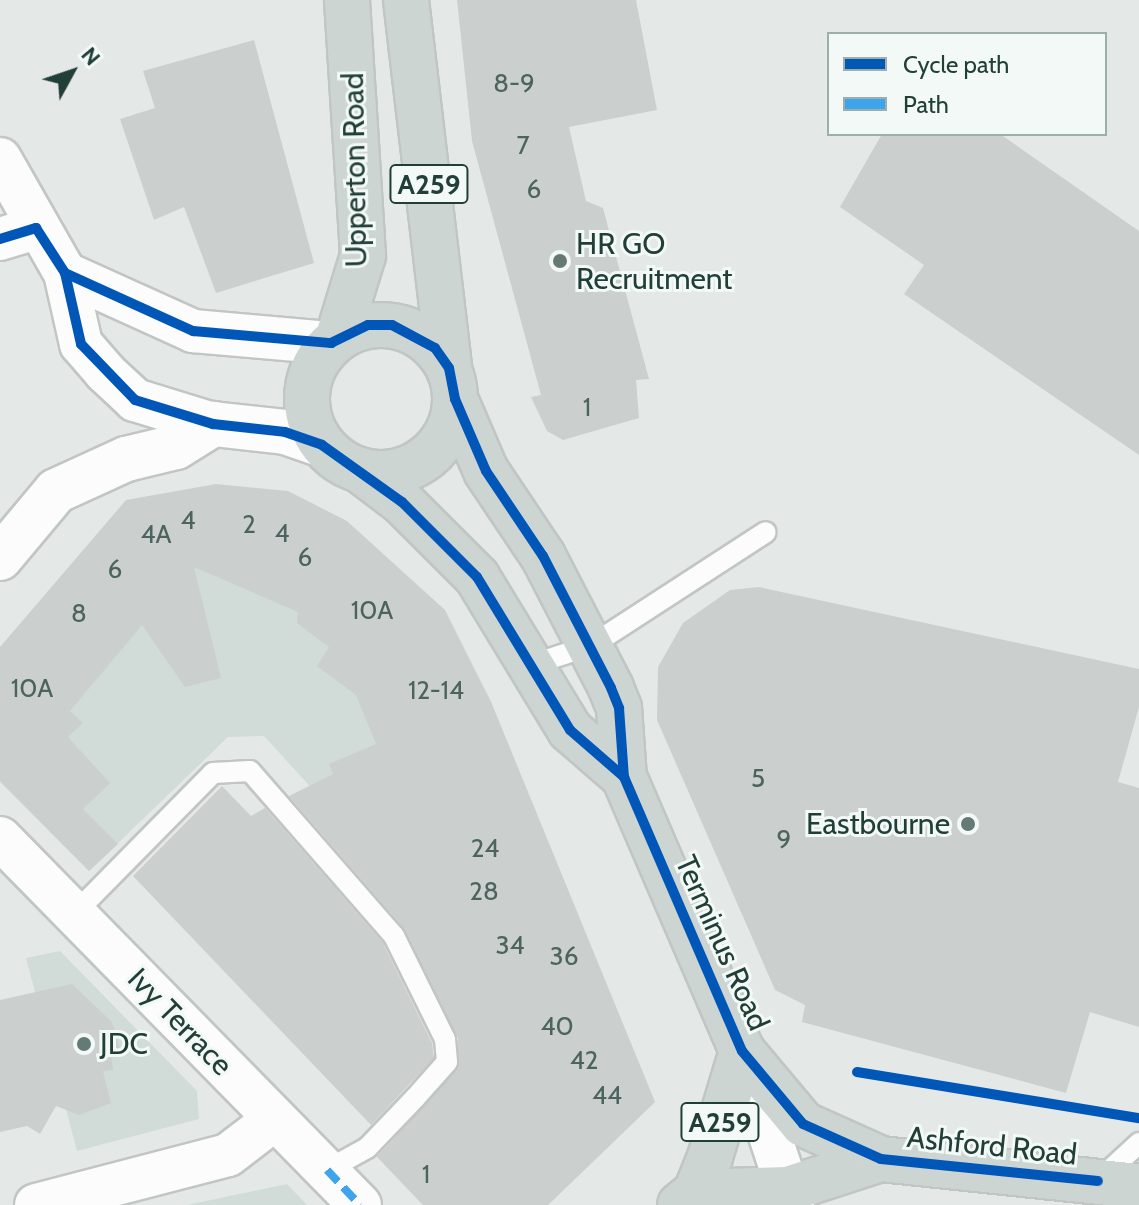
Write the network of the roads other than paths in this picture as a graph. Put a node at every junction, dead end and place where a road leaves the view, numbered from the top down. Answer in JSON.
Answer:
{"nodes":[{"id":1,"x":347,"y":0,"type":"edge"},
{"id":2,"x":406,"y":0,"type":"edge"},
{"id":3,"x":0,"y":159,"type":"edge"},
{"id":4,"x":18,"y":234,"type":"edge"},
{"id":5,"x":65,"y":273,"type":"junction"},
{"id":6,"x":334,"y":340,"type":"junction"},
{"id":7,"x":452,"y":383,"type":"junction"},
{"id":8,"x":213,"y":424,"type":"junction"},
{"id":9,"x":322,"y":445,"type":"junction"},
{"id":10,"x":361,"y":471,"type":"junction"},
{"id":11,"x":766,"y":532,"type":"dead end"},
{"id":12,"x":0,"y":558,"type":"edge"},
{"id":13,"x":592,"y":645,"type":"junction"},
{"id":14,"x":534,"y":664,"type":"junction"},
{"id":15,"x":624,"y":777,"type":"junction"},
{"id":16,"x":0,"y":838,"type":"edge"},
{"id":17,"x":74,"y":914,"type":"junction"},
{"id":18,"x":742,"y":1051,"type":"junction"},
{"id":19,"x":275,"y":1119,"type":"junction"},
{"id":20,"x":1139,"y":1143,"type":"edge"},
{"id":21,"x":881,"y":1159,"type":"junction"},
{"id":22,"x":327,"y":1170,"type":"junction"},
{"id":23,"x":1118,"y":1183,"type":"edge"},
{"id":24,"x":790,"y":1197,"type":"edge"},
{"id":25,"x":688,"y":1198,"type":"edge"},
{"id":26,"x":36,"y":1205,"type":"edge"},
{"id":27,"x":360,"y":1205,"type":"edge"}],
"edges":[{"from":1,"to":6,"type":"main road","name":"Upperton Road","number":"A259"},
{"from":2,"to":7,"type":"main road","name":"Upperton Road","number":"A259"},
{"from":3,"to":4,"type":"street"},
{"from":4,"to":5,"type":"street"},
{"from":5,"to":6,"type":"street"},
{"from":5,"to":8,"type":"street"},
{"from":6,"to":7,"type":"main road"},
{"from":6,"to":9,"type":"main road"},
{"from":7,"to":10,"type":"main road"},
{"from":7,"to":13,"type":"main road","name":"Terminus Road","number":"A259"},
{"from":8,"to":9,"type":"street"},
{"from":8,"to":12,"type":"street"},
{"from":9,"to":10,"type":"main road"},
{"from":10,"to":14,"type":"main road","name":"Terminus Road","number":"A259"},
{"from":11,"to":13,"type":"lane"},
{"from":13,"to":14,"type":"lane"},
{"from":13,"to":15,"type":"main road","name":"Terminus Road","number":"A259"},
{"from":14,"to":15,"type":"main road","name":"Terminus Road","number":"A259"},
{"from":15,"to":18,"type":"main road","name":"Terminus Road","number":"A259"},
{"from":16,"to":17,"type":"street","name":"Ivy Terrace"},
{"from":17,"to":19,"type":"street","name":"Ivy Terrace"},
{"from":17,"to":22,"type":"lane"},
{"from":18,"to":21,"type":"main road","name":"Terminus Road","number":"A259"},
{"from":18,"to":24,"type":"street","name":"Terminus Road"},
{"from":18,"to":25,"type":"main road","number":"A259"},
{"from":19,"to":22,"type":"street","name":"Ivy Terrace"},
{"from":19,"to":26,"type":"street"},
{"from":20,"to":23,"type":"lane"},
{"from":21,"to":23,"type":"main road","name":"Ashford Road","number":"A259"},
{"from":21,"to":24,"type":"main road","name":"Ashford Road","number":"A259"},
{"from":22,"to":27,"type":"street","name":"Ivy Terrace"},
{"from":24,"to":25,"type":"main road","number":"A259"}]}
